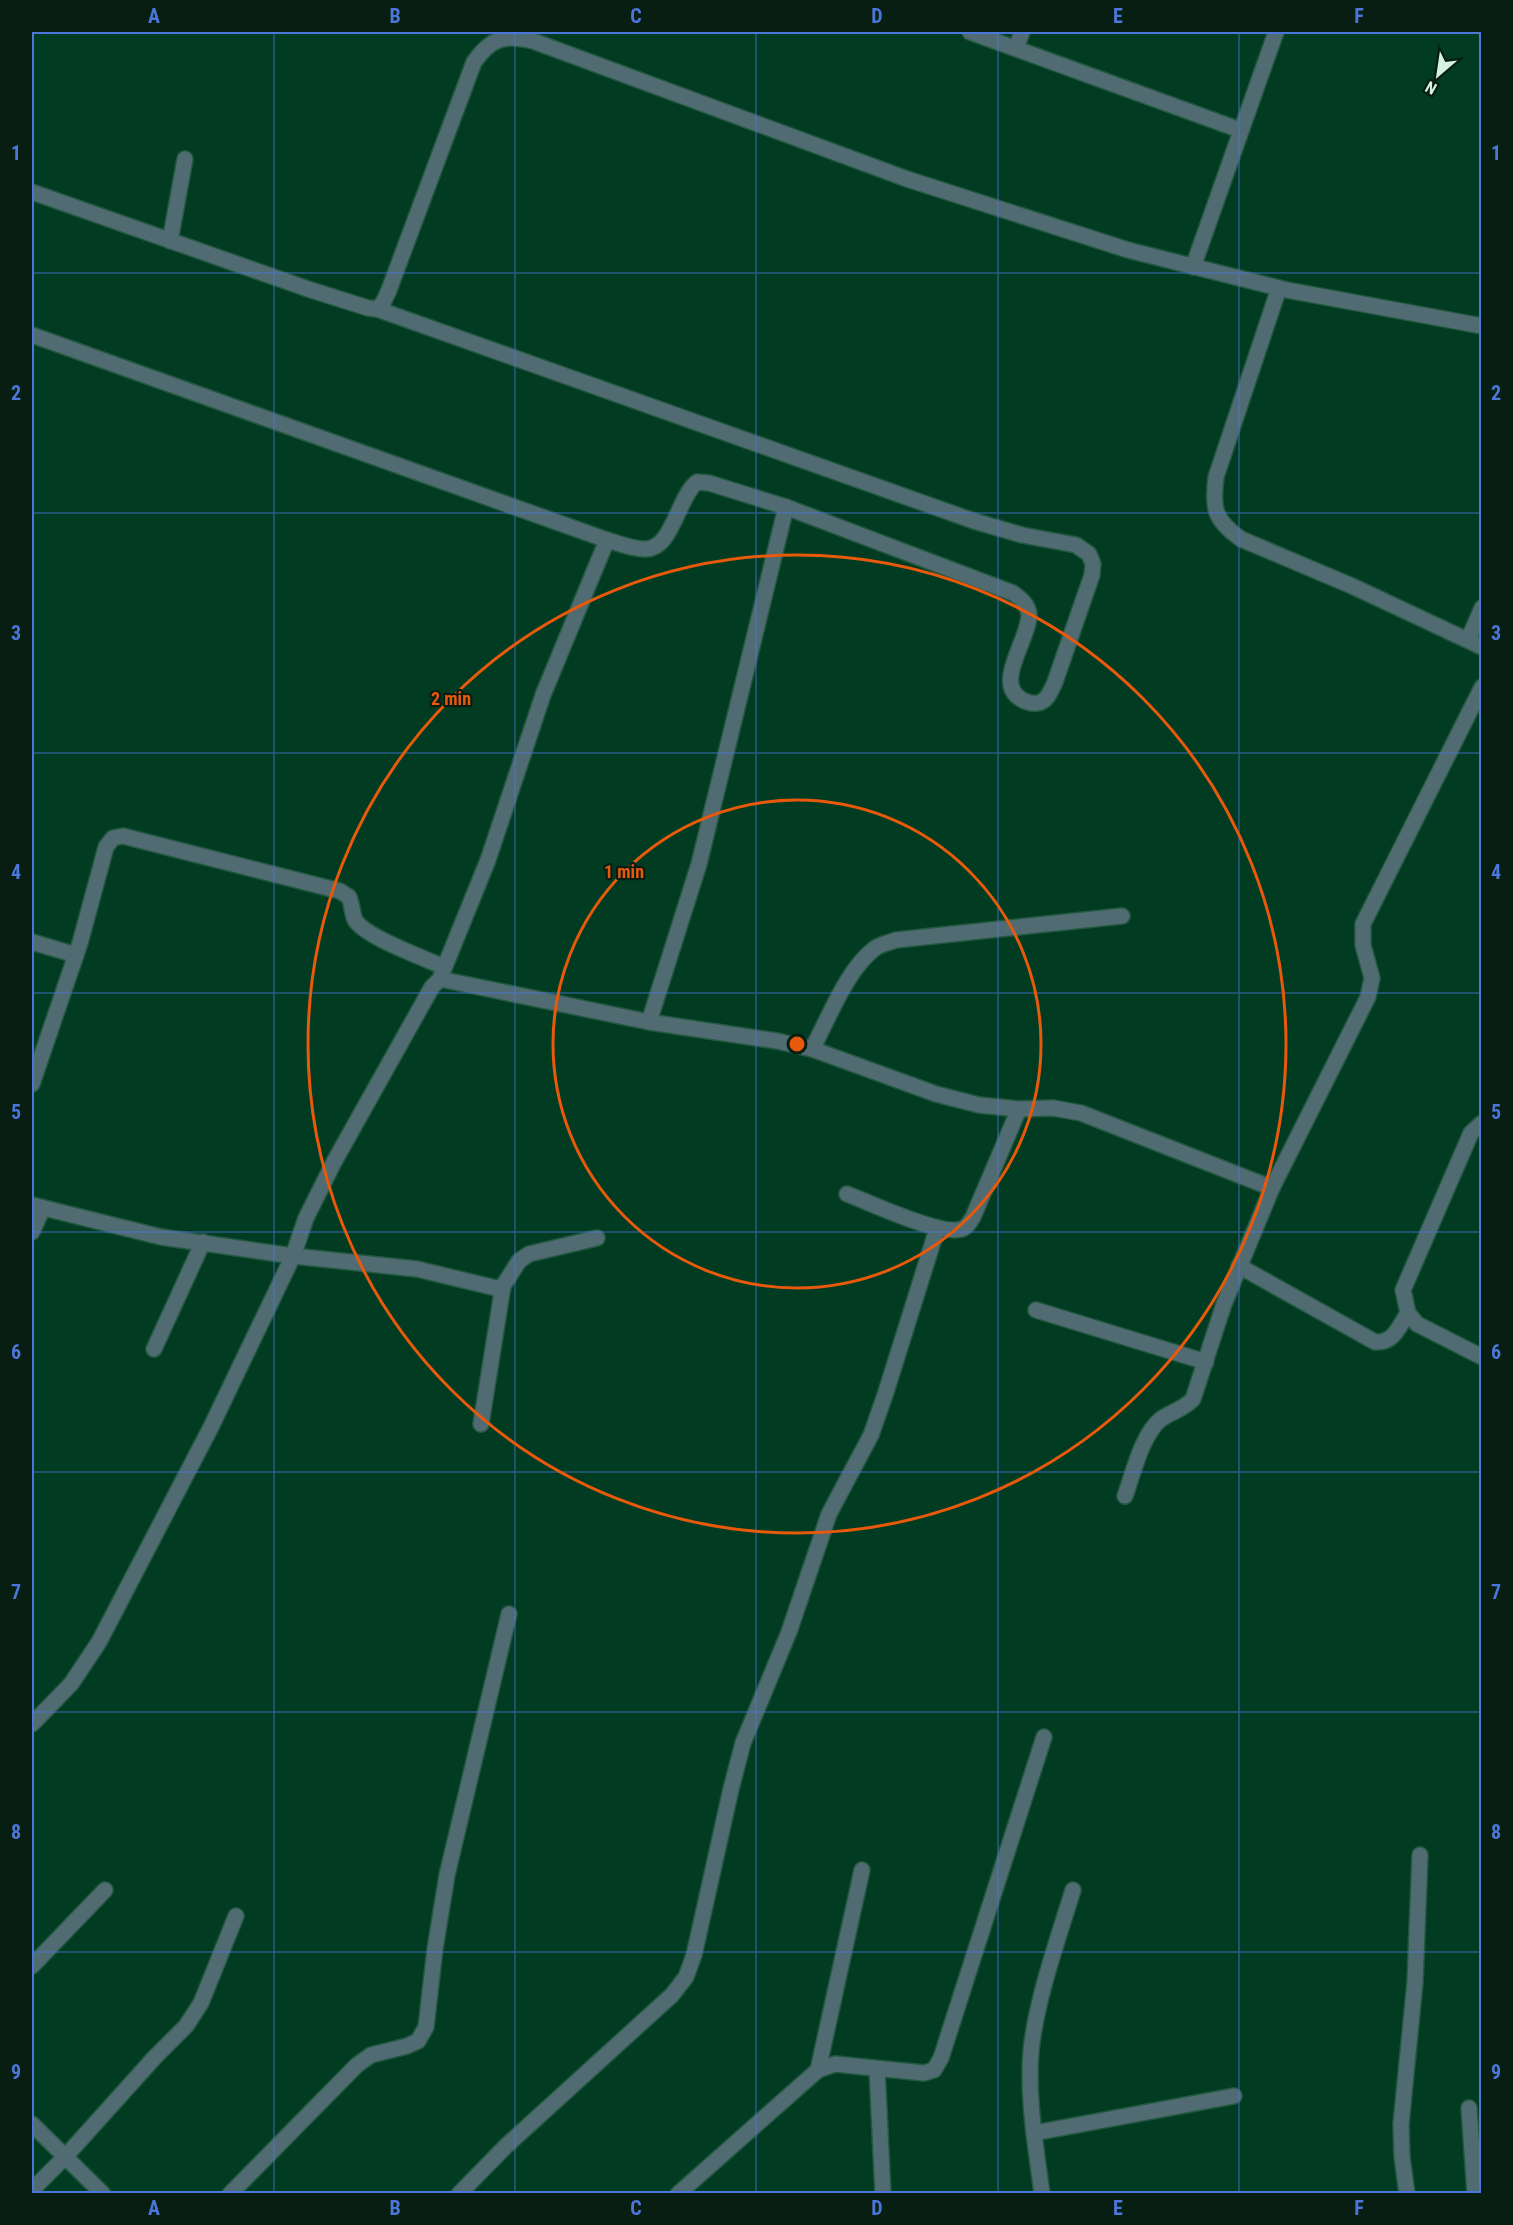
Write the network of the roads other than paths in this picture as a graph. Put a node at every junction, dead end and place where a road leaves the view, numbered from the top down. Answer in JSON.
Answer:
{"nodes":[{"id":1,"x":970,"y":32,"type":"edge"},
{"id":2,"x":1022,"y":32,"type":"edge"},
{"id":3,"x":1276,"y":32,"type":"edge"},
{"id":4,"x":519,"y":34,"type":"edge"},
{"id":5,"x":1016,"y":48,"type":"junction"},
{"id":6,"x":1240,"y":130,"type":"junction"},
{"id":7,"x":185,"y":159,"type":"dead end"},
{"id":8,"x":32,"y":192,"type":"edge"},
{"id":9,"x":170,"y":241,"type":"junction"},
{"id":10,"x":1193,"y":267,"type":"junction"},
{"id":11,"x":1279,"y":288,"type":"junction"},
{"id":12,"x":377,"y":309,"type":"junction"},
{"id":13,"x":1482,"y":326,"type":"edge"},
{"id":14,"x":32,"y":335,"type":"edge"},
{"id":15,"x":786,"y":507,"type":"junction"},
{"id":16,"x":607,"y":540,"type":"junction"},
{"id":17,"x":1482,"y":608,"type":"edge"},
{"id":18,"x":1475,"y":644,"type":"edge"},
{"id":19,"x":1482,"y":687,"type":"edge"},
{"id":20,"x":1122,"y":916,"type":"dead end"},
{"id":21,"x":32,"y":942,"type":"edge"},
{"id":22,"x":76,"y":955,"type":"junction"},
{"id":23,"x":442,"y":973,"type":"junction"},
{"id":24,"x":649,"y":1022,"type":"junction"},
{"id":25,"x":812,"y":1049,"type":"junction"},
{"id":26,"x":32,"y":1084,"type":"edge"},
{"id":27,"x":1019,"y":1109,"type":"junction"},
{"id":28,"x":1482,"y":1123,"type":"edge"},
{"id":29,"x":1272,"y":1188,"type":"junction"},
{"id":30,"x":847,"y":1194,"type":"dead end"},
{"id":31,"x":37,"y":1207,"type":"edge"},
{"id":32,"x":937,"y":1229,"type":"junction"},
{"id":33,"x":32,"y":1232,"type":"edge"},
{"id":34,"x":597,"y":1238,"type":"dead end"},
{"id":35,"x":202,"y":1242,"type":"junction"},
{"id":36,"x":293,"y":1256,"type":"junction"},
{"id":37,"x":1239,"y":1266,"type":"junction"},
{"id":38,"x":503,"y":1286,"type":"junction"},
{"id":39,"x":1036,"y":1310,"type":"dead end"},
{"id":40,"x":1407,"y":1314,"type":"junction"},
{"id":41,"x":154,"y":1349,"type":"dead end"},
{"id":42,"x":1482,"y":1357,"type":"edge"},
{"id":43,"x":1206,"y":1362,"type":"junction"},
{"id":44,"x":481,"y":1424,"type":"dead end"},
{"id":45,"x":1125,"y":1496,"type":"dead end"},
{"id":46,"x":508,"y":1614,"type":"dead end"},
{"id":47,"x":32,"y":1724,"type":"edge"},
{"id":48,"x":1044,"y":1737,"type":"dead end"},
{"id":49,"x":1420,"y":1855,"type":"dead end"},
{"id":50,"x":862,"y":1870,"type":"dead end"},
{"id":51,"x":105,"y":1890,"type":"dead end"},
{"id":52,"x":1072,"y":1890,"type":"dead end"},
{"id":53,"x":236,"y":1916,"type":"dead end"},
{"id":54,"x":32,"y":1966,"type":"edge"},
{"id":55,"x":877,"y":2069,"type":"junction"},
{"id":56,"x":818,"y":2070,"type":"junction"},
{"id":57,"x":1234,"y":2096,"type":"dead end"},
{"id":58,"x":1468,"y":2108,"type":"dead end"},
{"id":59,"x":32,"y":2124,"type":"edge"},
{"id":60,"x":1034,"y":2133,"type":"junction"},
{"id":61,"x":65,"y":2157,"type":"junction"},
{"id":62,"x":32,"y":2190,"type":"edge"},
{"id":63,"x":103,"y":2193,"type":"edge"},
{"id":64,"x":230,"y":2193,"type":"edge"},
{"id":65,"x":459,"y":2193,"type":"edge"},
{"id":66,"x":678,"y":2193,"type":"edge"},
{"id":67,"x":883,"y":2193,"type":"edge"},
{"id":68,"x":1042,"y":2193,"type":"edge"},
{"id":69,"x":1407,"y":2193,"type":"edge"},
{"id":70,"x":1475,"y":2193,"type":"edge"}],
"edges":[{"from":1,"to":5,"type":"street"},
{"from":2,"to":5,"type":"street"},
{"from":3,"to":6,"type":"street"},
{"from":4,"to":10,"type":"street"},
{"from":4,"to":12,"type":"street"},
{"from":5,"to":6,"type":"street"},
{"from":6,"to":10,"type":"street"},
{"from":7,"to":9,"type":"street"},
{"from":8,"to":9,"type":"street"},
{"from":9,"to":12,"type":"street"},
{"from":10,"to":11,"type":"street"},
{"from":11,"to":13,"type":"street"},
{"from":11,"to":18,"type":"street"},
{"from":12,"to":15,"type":"street"},
{"from":14,"to":16,"type":"street"},
{"from":15,"to":16,"type":"street"},
{"from":15,"to":24,"type":"street"},
{"from":16,"to":23,"type":"street"},
{"from":17,"to":18,"type":"street"},
{"from":19,"to":29,"type":"street"},
{"from":20,"to":25,"type":"street"},
{"from":21,"to":22,"type":"street"},
{"from":22,"to":23,"type":"street"},
{"from":22,"to":26,"type":"street"},
{"from":23,"to":24,"type":"street"},
{"from":23,"to":36,"type":"street"},
{"from":24,"to":25,"type":"street"},
{"from":25,"to":27,"type":"street"},
{"from":27,"to":29,"type":"street"},
{"from":27,"to":32,"type":"street"},
{"from":28,"to":40,"type":"street"},
{"from":29,"to":37,"type":"street"},
{"from":30,"to":32,"type":"street"},
{"from":31,"to":33,"type":"street"},
{"from":31,"to":35,"type":"street"},
{"from":32,"to":65,"type":"street"},
{"from":34,"to":38,"type":"street"},
{"from":35,"to":36,"type":"street"},
{"from":35,"to":41,"type":"street"},
{"from":36,"to":38,"type":"street"},
{"from":36,"to":47,"type":"street"},
{"from":37,"to":40,"type":"street"},
{"from":37,"to":43,"type":"street"},
{"from":38,"to":44,"type":"street"},
{"from":39,"to":43,"type":"street"},
{"from":40,"to":42,"type":"street"},
{"from":43,"to":45,"type":"street"},
{"from":46,"to":64,"type":"street"},
{"from":48,"to":55,"type":"street"},
{"from":49,"to":69,"type":"street"},
{"from":50,"to":56,"type":"street"},
{"from":51,"to":54,"type":"street"},
{"from":52,"to":60,"type":"street"},
{"from":53,"to":61,"type":"street"},
{"from":55,"to":56,"type":"street"},
{"from":55,"to":67,"type":"street"},
{"from":56,"to":66,"type":"street"},
{"from":57,"to":60,"type":"street"},
{"from":58,"to":70,"type":"street"},
{"from":59,"to":61,"type":"street"},
{"from":60,"to":68,"type":"street"},
{"from":61,"to":62,"type":"street"},
{"from":61,"to":63,"type":"street"}]}
